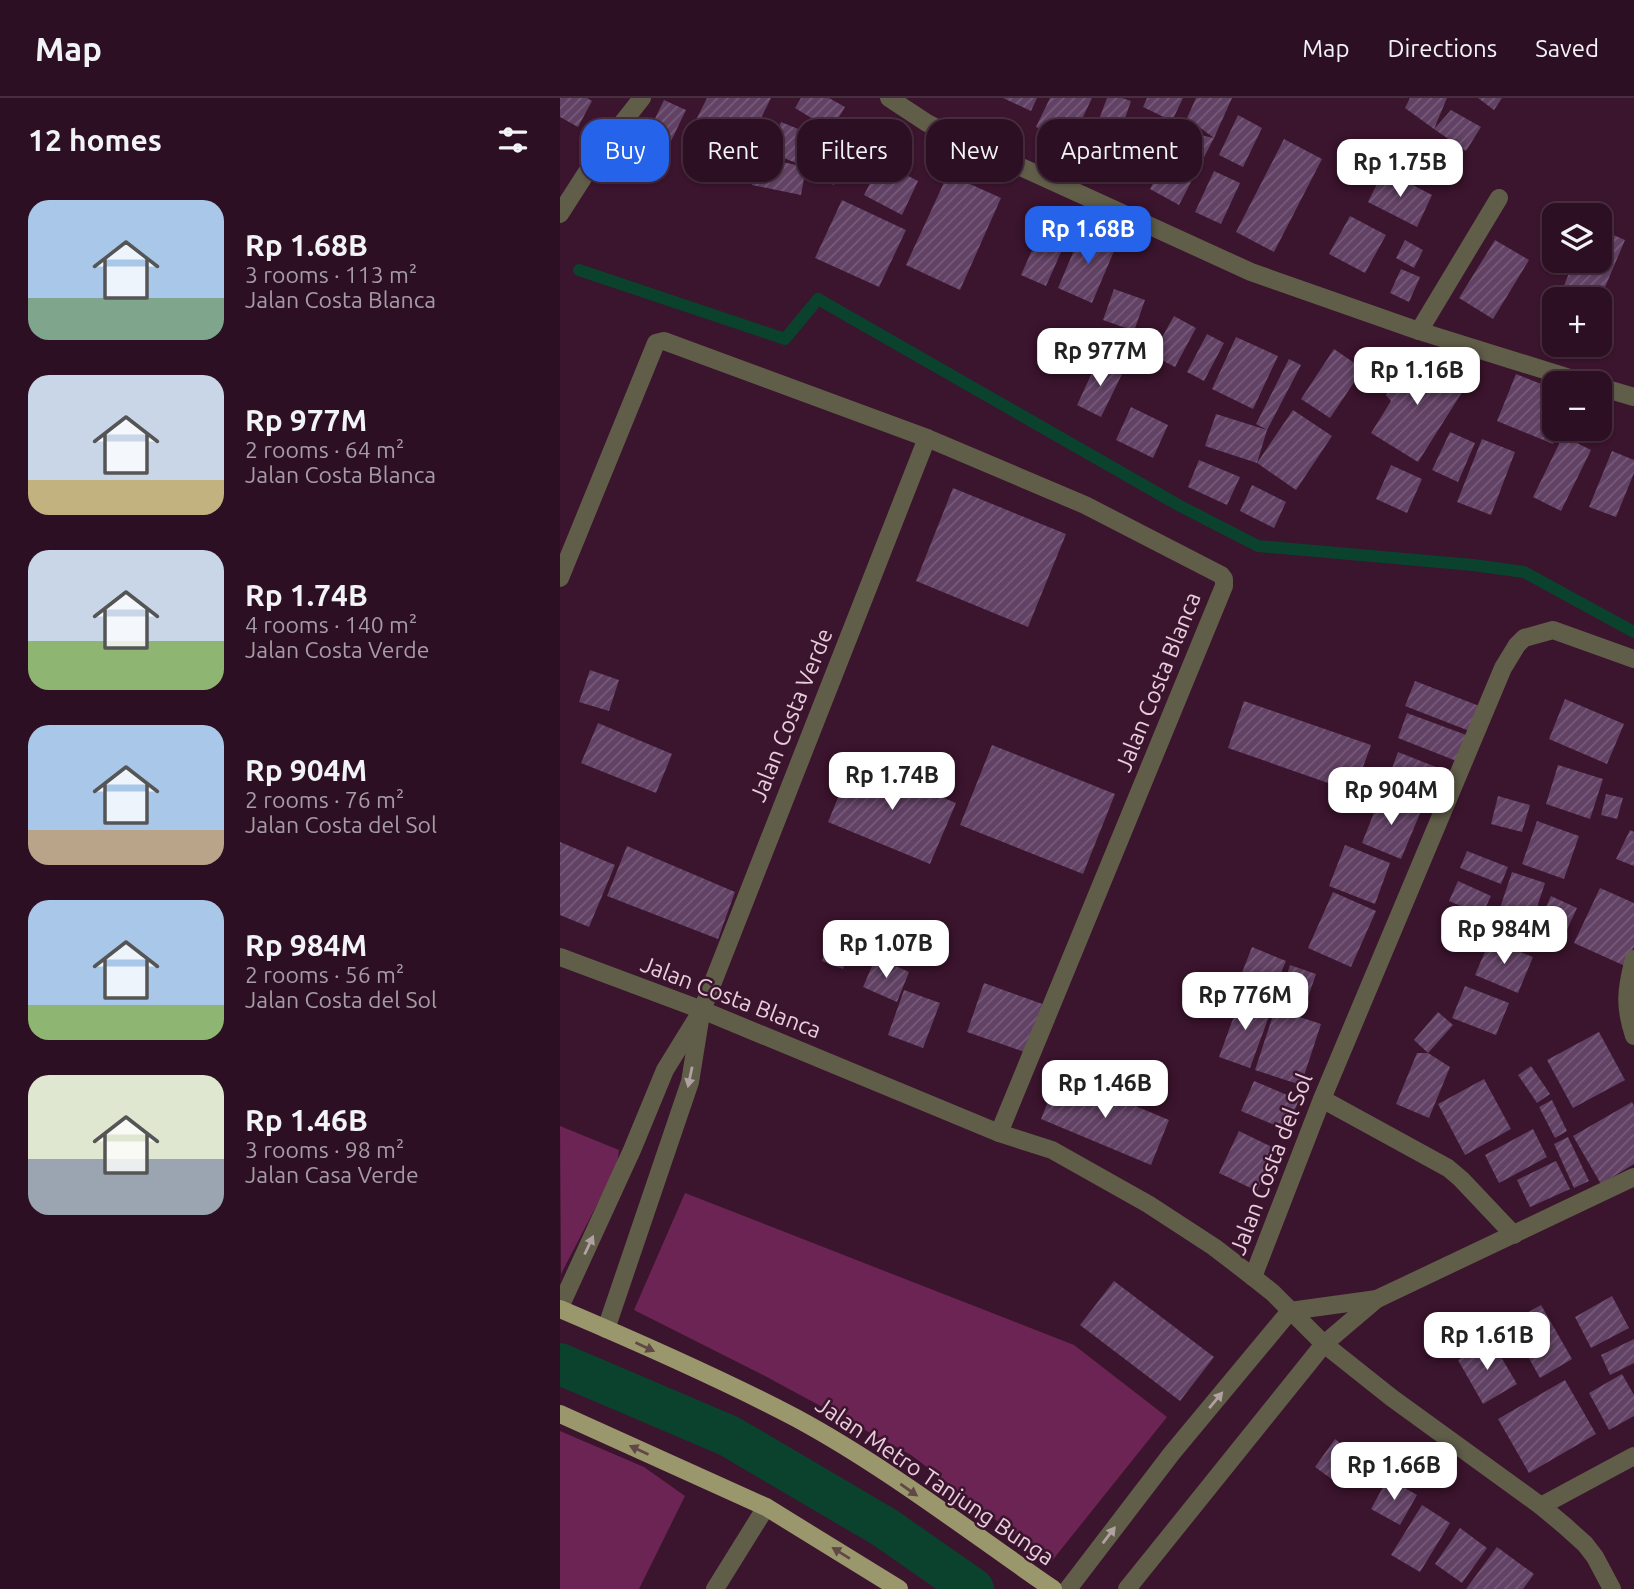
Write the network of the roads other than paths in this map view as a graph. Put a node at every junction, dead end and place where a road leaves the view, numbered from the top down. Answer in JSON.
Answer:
{"nodes":[{"id":1,"x":642,"y":98,"type":"edge"},
{"id":2,"x":889,"y":98,"type":"edge"},
{"id":3,"x":1499,"y":198,"type":"dead end"},
{"id":4,"x":560,"y":214,"type":"edge"},
{"id":5,"x":1419,"y":331,"type":"junction"},
{"id":6,"x":1547,"y":371,"type":"edge"},
{"id":7,"x":1612,"y":391,"type":"edge"},
{"id":8,"x":1634,"y":397,"type":"edge"},
{"id":9,"x":927,"y":438,"type":"junction"},
{"id":10,"x":560,"y":578,"type":"edge"},
{"id":11,"x":1634,"y":659,"type":"edge"},
{"id":12,"x":560,"y":957,"type":"edge"},
{"id":13,"x":1634,"y":959,"type":"edge"},
{"id":14,"x":702,"y":1010,"type":"junction"},
{"id":15,"x":1634,"y":1036,"type":"edge"},
{"id":16,"x":1322,"y":1099,"type":"junction"},
{"id":17,"x":999,"y":1133,"type":"junction"},
{"id":18,"x":1634,"y":1177,"type":"edge"},
{"id":19,"x":1514,"y":1234,"type":"junction"},
{"id":20,"x":1253,"y":1277,"type":"junction"},
{"id":21,"x":1377,"y":1299,"type":"junction"},
{"id":22,"x":560,"y":1308,"type":"edge"},
{"id":23,"x":1290,"y":1311,"type":"junction"},
{"id":24,"x":606,"y":1329,"type":"junction"},
{"id":25,"x":1324,"y":1344,"type":"junction"},
{"id":26,"x":560,"y":1414,"type":"edge"},
{"id":27,"x":1634,"y":1457,"type":"edge"},
{"id":28,"x":1541,"y":1506,"type":"junction"},
{"id":29,"x":766,"y":1507,"type":"junction"},
{"id":30,"x":715,"y":1589,"type":"edge"},
{"id":31,"x":899,"y":1589,"type":"edge"},
{"id":32,"x":1053,"y":1589,"type":"edge"},
{"id":33,"x":1068,"y":1589,"type":"edge"},
{"id":34,"x":1127,"y":1589,"type":"edge"},
{"id":35,"x":1612,"y":1589,"type":"edge"}],
"edges":[{"from":1,"to":4,"type":"street"},
{"from":2,"to":5,"type":"street"},
{"from":3,"to":5,"type":"street"},
{"from":5,"to":6,"type":"street"},
{"from":7,"to":8,"type":"street"},
{"from":9,"to":10,"type":"street","name":"Jalan Costa Blanca"},
{"from":9,"to":14,"type":"street","name":"Jalan Costa Verde"},
{"from":9,"to":17,"type":"street","name":"Jalan Costa Blanca"},
{"from":11,"to":16,"type":"street","name":"Jalan Costa del Sol"},
{"from":12,"to":14,"type":"street","name":"Jalan Costa Blanca"},
{"from":13,"to":15,"type":"street"},
{"from":14,"to":17,"type":"street","name":"Jalan Costa Blanca"},
{"from":22,"to":14,"type":"street","one_way":true},
{"from":14,"to":24,"type":"street","one_way":true},
{"from":16,"to":19,"type":"street"},
{"from":16,"to":20,"type":"street","name":"Jalan Costa del Sol"},
{"from":17,"to":20,"type":"street"},
{"from":18,"to":19,"type":"street"},
{"from":19,"to":21,"type":"street"},
{"from":20,"to":23,"type":"street"},
{"from":21,"to":23,"type":"street"},
{"from":21,"to":25,"type":"street"},
{"from":22,"to":24,"type":"main road","name":"Jalan Metro Tanjung Bunga"},
{"from":23,"to":25,"type":"street"},
{"from":33,"to":23,"type":"street","one_way":true},
{"from":24,"to":32,"type":"main road","name":"Jalan Metro Tanjung Bunga","one_way":true},
{"from":25,"to":28,"type":"street"},
{"from":25,"to":34,"type":"street"},
{"from":29,"to":26,"type":"main road","one_way":true},
{"from":27,"to":28,"type":"street"},
{"from":28,"to":35,"type":"street"},
{"from":29,"to":30,"type":"street"},
{"from":31,"to":29,"type":"main road","one_way":true}]}
